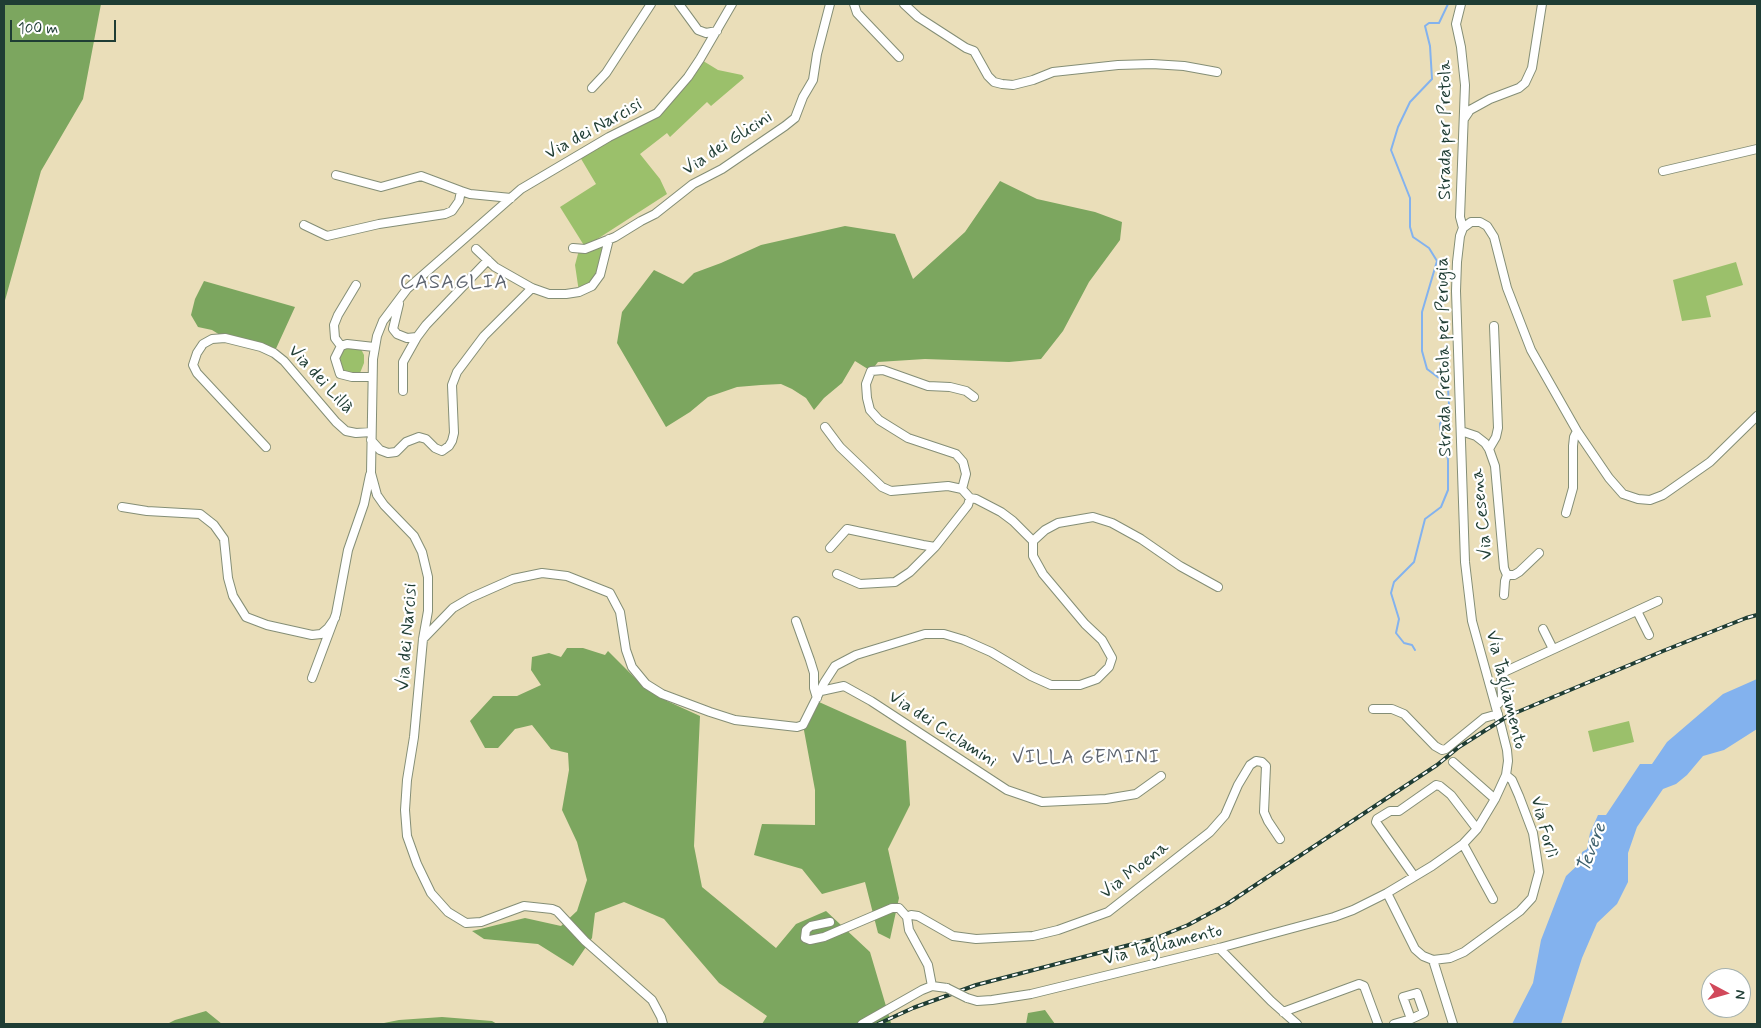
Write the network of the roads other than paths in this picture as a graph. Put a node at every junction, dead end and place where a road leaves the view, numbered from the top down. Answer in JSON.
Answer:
{"nodes":[{"id":1,"x":651,"y":4,"type":"edge"},
{"id":2,"x":679,"y":4,"type":"edge"},
{"id":3,"x":732,"y":4,"type":"edge"},
{"id":4,"x":830,"y":4,"type":"edge"},
{"id":5,"x":854,"y":4,"type":"edge"},
{"id":6,"x":904,"y":4,"type":"edge"},
{"id":7,"x":1461,"y":4,"type":"edge"},
{"id":8,"x":1542,"y":4,"type":"edge"},
{"id":9,"x":717,"y":31,"type":"junction"},
{"id":10,"x":899,"y":57,"type":"dead end"},
{"id":11,"x":1217,"y":72,"type":"dead end"},
{"id":12,"x":592,"y":88,"type":"dead end"},
{"id":13,"x":1463,"y":121,"type":"junction"},
{"id":14,"x":1757,"y":150,"type":"edge"},
{"id":15,"x":1663,"y":172,"type":"dead end"},
{"id":16,"x":336,"y":175,"type":"dead end"},
{"id":17,"x":461,"y":191,"type":"junction"},
{"id":18,"x":511,"y":198,"type":"junction"},
{"id":19,"x":304,"y":225,"type":"dead end"},
{"id":20,"x":1463,"y":228,"type":"junction"},
{"id":21,"x":609,"y":239,"type":"junction"},
{"id":22,"x":573,"y":248,"type":"dead end"},
{"id":23,"x":476,"y":250,"type":"dead end"},
{"id":24,"x":488,"y":260,"type":"junction"},
{"id":25,"x":356,"y":285,"type":"dead end"},
{"id":26,"x":532,"y":288,"type":"junction"},
{"id":27,"x":400,"y":297,"type":"junction"},
{"id":28,"x":1494,"y":326,"type":"dead end"},
{"id":29,"x":417,"y":337,"type":"junction"},
{"id":30,"x":341,"y":346,"type":"junction"},
{"id":31,"x":374,"y":346,"type":"junction"},
{"id":32,"x":372,"y":378,"type":"junction"},
{"id":33,"x":402,"y":391,"type":"dead end"},
{"id":34,"x":974,"y":397,"type":"dead end"},
{"id":35,"x":1757,"y":416,"type":"edge"},
{"id":36,"x":825,"y":427,"type":"dead end"},
{"id":37,"x":1461,"y":431,"type":"junction"},
{"id":38,"x":1577,"y":431,"type":"junction"},
{"id":39,"x":371,"y":436,"type":"junction"},
{"id":40,"x":266,"y":447,"type":"dead end"},
{"id":41,"x":1489,"y":449,"type":"junction"},
{"id":42,"x":371,"y":473,"type":"junction"},
{"id":43,"x":962,"y":490,"type":"junction"},
{"id":44,"x":970,"y":498,"type":"junction"},
{"id":45,"x":122,"y":507,"type":"dead end"},
{"id":46,"x":1566,"y":513,"type":"dead end"},
{"id":47,"x":1033,"y":541,"type":"junction"},
{"id":48,"x":935,"y":546,"type":"junction"},
{"id":49,"x":830,"y":548,"type":"dead end"},
{"id":50,"x":1539,"y":554,"type":"dead end"},
{"id":51,"x":1465,"y":562,"type":"joint"},
{"id":52,"x":836,"y":574,"type":"dead end"},
{"id":53,"x":1507,"y":575,"type":"junction"},
{"id":54,"x":1218,"y":587,"type":"dead end"},
{"id":55,"x":1504,"y":595,"type":"dead end"},
{"id":56,"x":1658,"y":601,"type":"dead end"},
{"id":57,"x":1637,"y":611,"type":"junction"},
{"id":58,"x":335,"y":618,"type":"junction"},
{"id":59,"x":796,"y":621,"type":"dead end"},
{"id":60,"x":1543,"y":629,"type":"dead end"},
{"id":61,"x":1649,"y":635,"type":"dead end"},
{"id":62,"x":423,"y":639,"type":"junction"},
{"id":63,"x":1553,"y":649,"type":"junction"},
{"id":64,"x":312,"y":678,"type":"dead end"},
{"id":65,"x":819,"y":694,"type":"junction"},
{"id":66,"x":1373,"y":709,"type":"dead end"},
{"id":67,"x":1497,"y":710,"type":"junction"},
{"id":68,"x":1453,"y":762,"type":"dead end"},
{"id":69,"x":1506,"y":775,"type":"junction"},
{"id":70,"x":1162,"y":776,"type":"dead end"},
{"id":71,"x":1495,"y":799,"type":"junction"},
{"id":72,"x":1477,"y":830,"type":"junction"},
{"id":73,"x":1280,"y":839,"type":"dead end"},
{"id":74,"x":1463,"y":844,"type":"junction"},
{"id":75,"x":1414,"y":876,"type":"junction"},
{"id":76,"x":1387,"y":893,"type":"junction"},
{"id":77,"x":1493,"y":899,"type":"dead end"},
{"id":78,"x":907,"y":917,"type":"junction"},
{"id":79,"x":830,"y":922,"type":"dead end"},
{"id":80,"x":1219,"y":948,"type":"junction"},
{"id":81,"x":1433,"y":960,"type":"junction"},
{"id":82,"x":932,"y":986,"type":"junction"},
{"id":83,"x":1283,"y":1012,"type":"junction"},
{"id":84,"x":1411,"y":1019,"type":"dead end"},
{"id":85,"x":663,"y":1024,"type":"edge"},
{"id":86,"x":862,"y":1024,"type":"edge"},
{"id":87,"x":1297,"y":1024,"type":"edge"},
{"id":88,"x":1378,"y":1024,"type":"edge"},
{"id":89,"x":1394,"y":1024,"type":"edge"},
{"id":90,"x":1453,"y":1024,"type":"edge"}],
"edges":[{"from":1,"to":12,"type":"street"},
{"from":2,"to":9,"type":"street"},
{"from":3,"to":9,"type":"street","name":"Via dei Narcisi"},
{"from":4,"to":21,"type":"street","name":"Via dei Glicini"},
{"from":5,"to":10,"type":"street"},
{"from":6,"to":11,"type":"street"},
{"from":7,"to":13,"type":"street","name":"Strada per Pretola"},
{"from":8,"to":13,"type":"street"},
{"from":9,"to":18,"type":"street","name":"Via dei Narcisi"},
{"from":13,"to":20,"type":"street","name":"Strada per Pretola"},
{"from":14,"to":15,"type":"street"},
{"from":16,"to":17,"type":"street"},
{"from":17,"to":18,"type":"street"},
{"from":17,"to":19,"type":"street"},
{"from":18,"to":27,"type":"street","name":"Via dei Narcisi"},
{"from":20,"to":37,"type":"street","name":"Strada Pretola per Perugia"},
{"from":20,"to":38,"type":"street"},
{"from":21,"to":22,"type":"street","name":"Via dei Glicini"},
{"from":21,"to":26,"type":"street"},
{"from":23,"to":24,"type":"street"},
{"from":24,"to":26,"type":"street"},
{"from":24,"to":29,"type":"street"},
{"from":25,"to":30,"type":"street"},
{"from":26,"to":39,"type":"street"},
{"from":27,"to":29,"type":"street"},
{"from":27,"to":31,"type":"street","name":"Via dei Narcisi"},
{"from":28,"to":41,"type":"street","name":"Via Cesena"},
{"from":29,"to":33,"type":"street"},
{"from":30,"to":31,"type":"street"},
{"from":30,"to":32,"type":"street"},
{"from":31,"to":32,"type":"street","name":"Via dei Narcisi"},
{"from":32,"to":39,"type":"street","name":"Via dei Narcisi"},
{"from":34,"to":43,"type":"street"},
{"from":35,"to":38,"type":"street"},
{"from":36,"to":43,"type":"street"},
{"from":37,"to":41,"type":"street","name":"Via Cesena"},
{"from":37,"to":51,"type":"street","name":"Strada Pretola per Perugia"},
{"from":38,"to":46,"type":"street"},
{"from":39,"to":40,"type":"street","name":"Via dei Lillà"},
{"from":39,"to":42,"type":"street","name":"Via dei Narcisi"},
{"from":41,"to":53,"type":"street","name":"Via Cesena"},
{"from":42,"to":58,"type":"street"},
{"from":42,"to":62,"type":"street","name":"Via dei Narcisi"},
{"from":43,"to":44,"type":"street"},
{"from":44,"to":47,"type":"street"},
{"from":44,"to":48,"type":"street"},
{"from":45,"to":58,"type":"street"},
{"from":47,"to":54,"type":"street"},
{"from":47,"to":65,"type":"street"},
{"from":48,"to":49,"type":"street"},
{"from":48,"to":52,"type":"street"},
{"from":50,"to":53,"type":"street","name":"Via Cesena"},
{"from":51,"to":67,"type":"street","name":"Via Tagliamento"},
{"from":53,"to":55,"type":"street","name":"Via Cesena"},
{"from":56,"to":57,"type":"street"},
{"from":57,"to":61,"type":"street"},
{"from":57,"to":63,"type":"street"},
{"from":58,"to":64,"type":"street"},
{"from":59,"to":65,"type":"street"},
{"from":60,"to":63,"type":"street"},
{"from":62,"to":65,"type":"street"},
{"from":62,"to":85,"type":"street","name":"Via dei Narcisi"},
{"from":63,"to":67,"type":"street"},
{"from":65,"to":70,"type":"street","name":"Via dei Ciclamini"},
{"from":66,"to":67,"type":"street"},
{"from":67,"to":69,"type":"street","name":"Via Tagliamento"},
{"from":68,"to":71,"type":"street"},
{"from":69,"to":71,"type":"street","name":"Via Tagliamento"},
{"from":69,"to":81,"type":"street","name":"Via Forlì"},
{"from":71,"to":72,"type":"street","name":"Via Tagliamento"},
{"from":72,"to":74,"type":"street","name":"Via Tagliamento"},
{"from":72,"to":75,"type":"street"},
{"from":73,"to":78,"type":"street","name":"Via Moena"},
{"from":74,"to":75,"type":"street","name":"Via Tagliamento"},
{"from":74,"to":77,"type":"street"},
{"from":75,"to":76,"type":"street","name":"Via Tagliamento"},
{"from":76,"to":80,"type":"street","name":"Via Tagliamento"},
{"from":76,"to":81,"type":"street"},
{"from":78,"to":79,"type":"street","name":"Via Moena"},
{"from":78,"to":82,"type":"street"},
{"from":80,"to":82,"type":"street","name":"Via Tagliamento","bridge":true},
{"from":80,"to":83,"type":"street"},
{"from":81,"to":90,"type":"street"},
{"from":82,"to":86,"type":"street"},
{"from":83,"to":87,"type":"street"},
{"from":83,"to":88,"type":"street"},
{"from":84,"to":89,"type":"street"}]}
